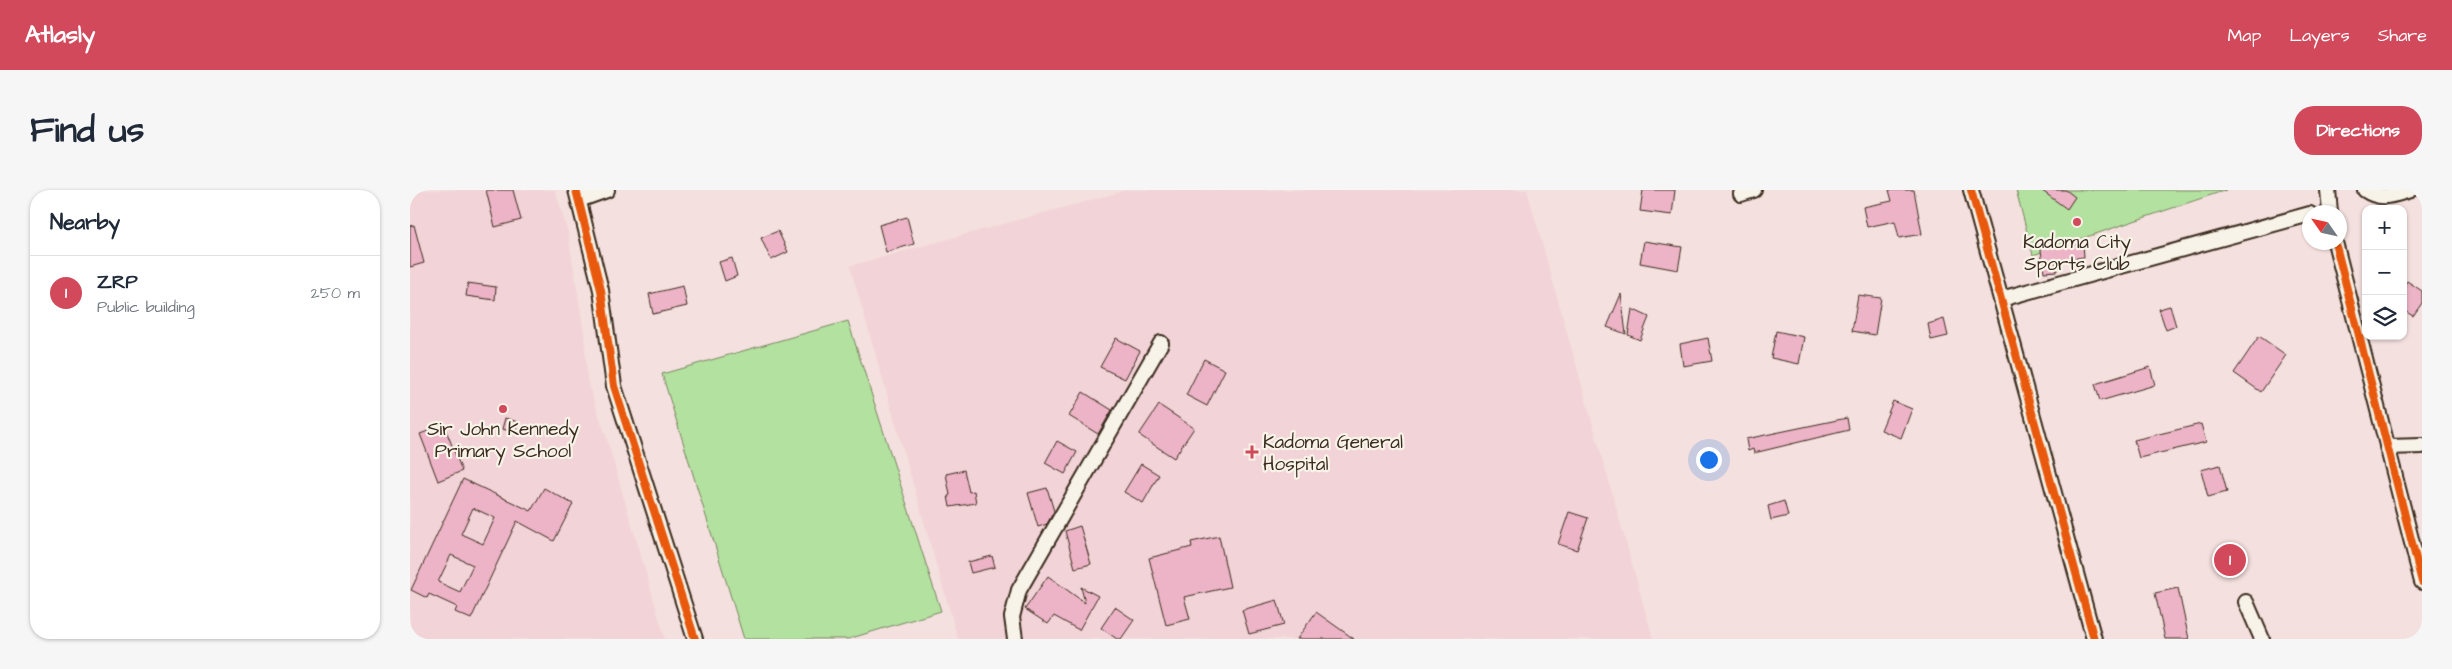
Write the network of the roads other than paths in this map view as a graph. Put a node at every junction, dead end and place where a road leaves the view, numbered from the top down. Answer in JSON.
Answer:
{"nodes":[{"id":1,"x":607,"y":190,"type":"edge"},
{"id":2,"x":1971,"y":190,"type":"edge"},
{"id":3,"x":2328,"y":190,"type":"edge"},
{"id":4,"x":2365,"y":190,"type":"edge"},
{"id":5,"x":2410,"y":190,"type":"edge"},
{"id":6,"x":578,"y":195,"type":"edge"},
{"id":7,"x":2329,"y":205,"type":"edge"},
{"id":8,"x":2302,"y":216,"type":"edge"},
{"id":9,"x":2336,"y":250,"type":"edge"},
{"id":10,"x":2001,"y":299,"type":"junction"},
{"id":11,"x":1161,"y":343,"type":"dead end"},
{"id":12,"x":2422,"y":446,"type":"edge"},
{"id":13,"x":2387,"y":448,"type":"junction"},
{"id":14,"x":2422,"y":582,"type":"edge"},
{"id":15,"x":2246,"y":602,"type":"dead end"},
{"id":16,"x":696,"y":639,"type":"edge"},
{"id":17,"x":1015,"y":639,"type":"edge"},
{"id":18,"x":2094,"y":639,"type":"edge"},
{"id":19,"x":2262,"y":639,"type":"edge"}],
"edges":[{"from":1,"to":6,"type":"street"},
{"from":2,"to":10,"type":"street"},
{"from":3,"to":7,"type":"street"},
{"from":4,"to":5,"type":"street"},
{"from":6,"to":16,"type":"street"},
{"from":8,"to":10,"type":"street"},
{"from":9,"to":13,"type":"street"},
{"from":10,"to":18,"type":"street"},
{"from":11,"to":17,"type":"street"},
{"from":12,"to":13,"type":"street"},
{"from":13,"to":14,"type":"street"},
{"from":15,"to":19,"type":"street"}]}
